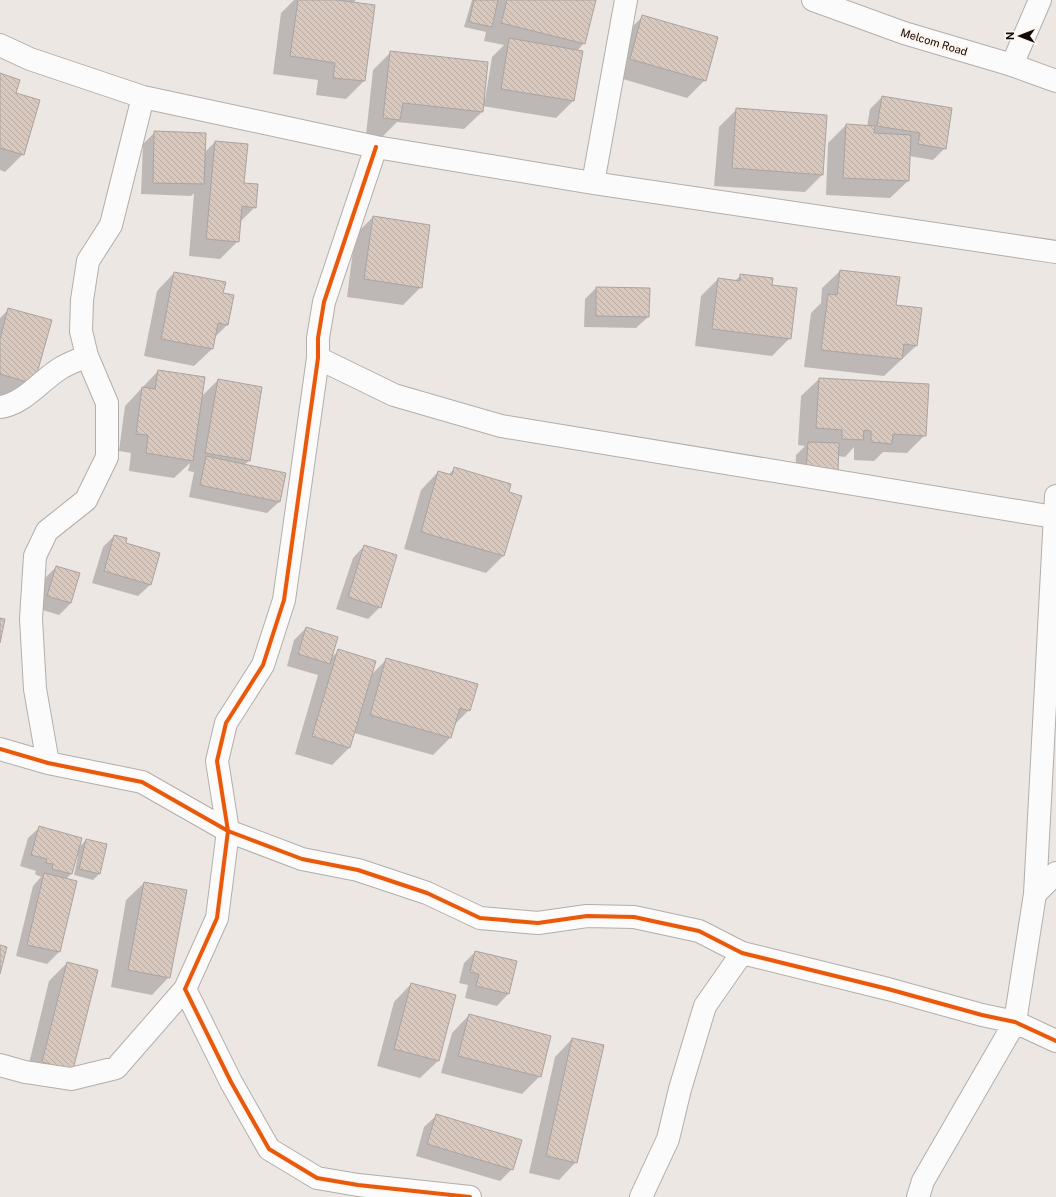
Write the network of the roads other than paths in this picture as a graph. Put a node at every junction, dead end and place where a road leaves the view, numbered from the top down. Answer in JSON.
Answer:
{"nodes":[{"id":1,"x":626,"y":0,"type":"edge"},
{"id":2,"x":1040,"y":0,"type":"edge"},
{"id":3,"x":816,"y":1,"type":"edge"},
{"id":4,"x":0,"y":45,"type":"edge"},
{"id":5,"x":1012,"y":65,"type":"junction"},
{"id":6,"x":1056,"y":81,"type":"edge"},
{"id":7,"x":143,"y":97,"type":"junction"},
{"id":8,"x":376,"y":147,"type":"junction"},
{"id":9,"x":593,"y":183,"type":"junction"},
{"id":10,"x":1056,"y":252,"type":"edge"},
{"id":11,"x":87,"y":356,"type":"junction"},
{"id":12,"x":318,"y":358,"type":"junction"},
{"id":13,"x":0,"y":407,"type":"edge"},
{"id":14,"x":1055,"y":507,"type":"edge"},
{"id":15,"x":0,"y":749,"type":"edge"},
{"id":16,"x":48,"y":763,"type":"junction"},
{"id":17,"x":228,"y":831,"type":"junction"},
{"id":18,"x":1056,"y":873,"type":"edge"},
{"id":19,"x":1035,"y":894,"type":"junction"},
{"id":20,"x":742,"y":953,"type":"junction"},
{"id":21,"x":185,"y":989,"type":"junction"},
{"id":22,"x":1015,"y":1022,"type":"junction"},
{"id":23,"x":1056,"y":1041,"type":"edge"},
{"id":24,"x":0,"y":1065,"type":"edge"},
{"id":25,"x":470,"y":1197,"type":"edge"},
{"id":26,"x":641,"y":1197,"type":"edge"},
{"id":27,"x":918,"y":1197,"type":"edge"}],
"edges":[{"from":1,"to":9,"type":"street"},
{"from":2,"to":5,"type":"street"},
{"from":3,"to":5,"type":"street","name":"Melcom Road"},
{"from":4,"to":7,"type":"street"},
{"from":5,"to":6,"type":"street","name":"Melcom Road"},
{"from":7,"to":8,"type":"street"},
{"from":7,"to":11,"type":"street"},
{"from":8,"to":9,"type":"street"},
{"from":8,"to":12,"type":"street"},
{"from":9,"to":10,"type":"street"},
{"from":11,"to":13,"type":"street"},
{"from":11,"to":16,"type":"street"},
{"from":12,"to":14,"type":"street"},
{"from":12,"to":17,"type":"street"},
{"from":14,"to":19,"type":"street"},
{"from":15,"to":16,"type":"street"},
{"from":16,"to":17,"type":"street"},
{"from":17,"to":20,"type":"street"},
{"from":17,"to":21,"type":"street"},
{"from":18,"to":19,"type":"street"},
{"from":19,"to":22,"type":"street"},
{"from":20,"to":22,"type":"street"},
{"from":20,"to":26,"type":"street"},
{"from":21,"to":24,"type":"street"},
{"from":21,"to":25,"type":"street"},
{"from":22,"to":23,"type":"street"},
{"from":22,"to":27,"type":"street"}]}
